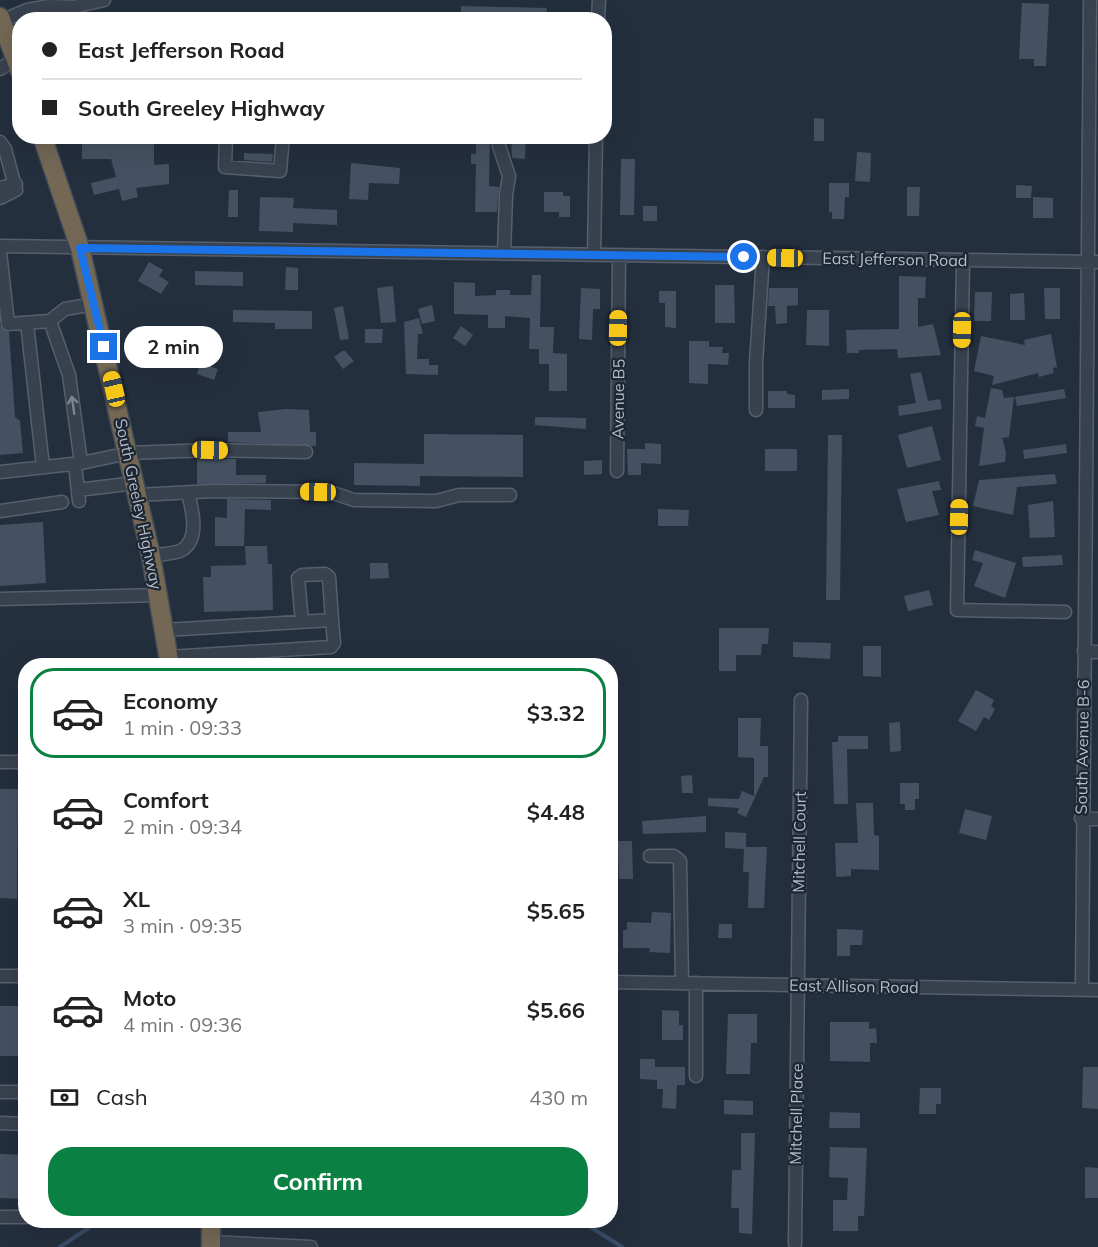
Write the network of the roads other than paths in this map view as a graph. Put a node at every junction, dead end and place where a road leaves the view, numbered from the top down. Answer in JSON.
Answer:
{"nodes":[{"id":1,"x":104,"y":0,"type":"edge"},
{"id":2,"x":1090,"y":0,"type":"edge"},
{"id":3,"x":21,"y":12,"type":"edge"},
{"id":4,"x":1,"y":19,"type":"edge"},
{"id":5,"x":12,"y":66,"type":"edge"},
{"id":6,"x":0,"y":142,"type":"edge"},
{"id":7,"x":45,"y":144,"type":"edge"},
{"id":8,"x":225,"y":144,"type":"edge"},
{"id":9,"x":282,"y":144,"type":"edge"},
{"id":10,"x":499,"y":144,"type":"edge"},
{"id":11,"x":596,"y":144,"type":"edge"},
{"id":12,"x":16,"y":184,"type":"junction"},
{"id":13,"x":0,"y":188,"type":"edge"},
{"id":14,"x":0,"y":198,"type":"edge"},
{"id":15,"x":0,"y":246,"type":"edge"},
{"id":16,"x":80,"y":248,"type":"junction"},
{"id":17,"x":0,"y":252,"type":"edge"},
{"id":18,"x":504,"y":254,"type":"junction"},
{"id":19,"x":594,"y":255,"type":"junction"},
{"id":20,"x":619,"y":256,"type":"junction"},
{"id":21,"x":763,"y":257,"type":"junction"},
{"id":22,"x":963,"y":260,"type":"junction"},
{"id":23,"x":1092,"y":261,"type":"edge"},
{"id":24,"x":1,"y":267,"type":"edge"},
{"id":25,"x":94,"y":304,"type":"junction"},
{"id":26,"x":50,"y":321,"type":"junction"},
{"id":27,"x":27,"y":323,"type":"junction"},
{"id":28,"x":4,"y":324,"type":"edge"},
{"id":29,"x":756,"y":411,"type":"dead end"},
{"id":30,"x":306,"y":452,"type":"dead end"},
{"id":31,"x":129,"y":453,"type":"junction"},
{"id":32,"x":78,"y":463,"type":"junction"},
{"id":33,"x":44,"y":467,"type":"junction"},
{"id":34,"x":617,"y":471,"type":"dead end"},
{"id":35,"x":0,"y":472,"type":"edge"},
{"id":36,"x":136,"y":489,"type":"junction"},
{"id":37,"x":188,"y":493,"type":"junction"},
{"id":38,"x":510,"y":495,"type":"dead end"},
{"id":39,"x":62,"y":502,"type":"dead end"},
{"id":40,"x":0,"y":511,"type":"edge"},
{"id":41,"x":151,"y":556,"type":"junction"},
{"id":42,"x":159,"y":596,"type":"junction"},
{"id":43,"x":0,"y":599,"type":"edge"},
{"id":44,"x":1065,"y":612,"type":"dead end"},
{"id":45,"x":332,"y":620,"type":"junction"},
{"id":46,"x":302,"y":622,"type":"junction"},
{"id":47,"x":165,"y":630,"type":"junction"},
{"id":48,"x":1084,"y":651,"type":"junction"},
{"id":49,"x":1098,"y":652,"type":"edge"},
{"id":50,"x":170,"y":658,"type":"edge"},
{"id":51,"x":204,"y":658,"type":"edge"},
{"id":52,"x":801,"y":700,"type":"dead end"},
{"id":53,"x":0,"y":762,"type":"edge"},
{"id":54,"x":18,"y":762,"type":"edge"},
{"id":55,"x":1082,"y":818,"type":"junction"},
{"id":56,"x":1098,"y":819,"type":"edge"},
{"id":57,"x":650,"y":856,"type":"dead end"},
{"id":58,"x":0,"y":976,"type":"edge"},
{"id":59,"x":18,"y":976,"type":"edge"},
{"id":60,"x":618,"y":982,"type":"edge"},
{"id":61,"x":682,"y":983,"type":"junction"},
{"id":62,"x":696,"y":983,"type":"junction"},
{"id":63,"x":797,"y":985,"type":"junction"},
{"id":64,"x":1082,"y":990,"type":"junction"},
{"id":65,"x":1098,"y":990,"type":"edge"},
{"id":66,"x":696,"y":1076,"type":"dead end"},
{"id":67,"x":0,"y":1092,"type":"edge"},
{"id":68,"x":18,"y":1092,"type":"edge"},
{"id":69,"x":0,"y":1123,"type":"edge"},
{"id":70,"x":18,"y":1124,"type":"edge"},
{"id":71,"x":0,"y":1217,"type":"edge"},
{"id":72,"x":18,"y":1217,"type":"edge"},
{"id":73,"x":211,"y":1228,"type":"edge"},
{"id":74,"x":211,"y":1244,"type":"edge"},
{"id":75,"x":795,"y":1244,"type":"dead end"},
{"id":76,"x":310,"y":1247,"type":"edge"}],
"edges":[{"from":1,"to":3,"type":"street"},
{"from":2,"to":23,"type":"street","name":"South Avenue B-6"},
{"from":4,"to":5,"type":"highway"},
{"from":6,"to":12,"type":"street"},
{"from":7,"to":16,"type":"highway","name":"South Greeley Highway"},
{"from":8,"to":9,"type":"street"},
{"from":10,"to":18,"type":"street"},
{"from":11,"to":19,"type":"street"},
{"from":12,"to":13,"type":"street"},
{"from":12,"to":14,"type":"street"},
{"from":15,"to":16,"type":"street","name":"East Jefferson Road"},
{"from":16,"to":18,"type":"street","name":"East Jefferson Road"},
{"from":16,"to":25,"type":"highway","name":"South Greeley Highway"},
{"from":17,"to":24,"type":"street"},
{"from":18,"to":19,"type":"street","name":"East Jefferson Road"},
{"from":19,"to":20,"type":"street","name":"East Jefferson Road"},
{"from":20,"to":21,"type":"street","name":"East Jefferson Road"},
{"from":20,"to":34,"type":"street","name":"Avenue B5"},
{"from":21,"to":22,"type":"street","name":"East Jefferson Road"},
{"from":21,"to":29,"type":"street"},
{"from":22,"to":23,"type":"street","name":"East Jefferson Road"},
{"from":22,"to":44,"type":"street"},
{"from":23,"to":48,"type":"street","name":"South Avenue B-6"},
{"from":24,"to":28,"type":"street"},
{"from":25,"to":26,"type":"street"},
{"from":25,"to":31,"type":"highway","name":"South Greeley Highway"},
{"from":26,"to":27,"type":"street"},
{"from":32,"to":26,"type":"street","one_way":true},
{"from":27,"to":28,"type":"street"},
{"from":27,"to":33,"type":"street"},
{"from":30,"to":31,"type":"street"},
{"from":31,"to":32,"type":"street"},
{"from":31,"to":36,"type":"highway","name":"South Greeley Highway"},
{"from":32,"to":33,"type":"street"},
{"from":32,"to":36,"type":"street"},
{"from":33,"to":35,"type":"street"},
{"from":36,"to":37,"type":"street"},
{"from":36,"to":41,"type":"highway","name":"South Greeley Highway"},
{"from":37,"to":38,"type":"street"},
{"from":37,"to":41,"type":"street"},
{"from":39,"to":40,"type":"street"},
{"from":41,"to":42,"type":"highway","name":"South Greeley Highway"},
{"from":42,"to":43,"type":"street"},
{"from":42,"to":47,"type":"highway","name":"South Greeley Highway"},
{"from":45,"to":46,"type":"street"},
{"from":45,"to":46,"type":"street"},
{"from":45,"to":51,"type":"street"},
{"from":46,"to":47,"type":"street"},
{"from":47,"to":50,"type":"highway","name":"South Greeley Highway"},
{"from":48,"to":49,"type":"street"},
{"from":48,"to":55,"type":"street","name":"South Avenue B-6"},
{"from":52,"to":63,"type":"street","name":"Mitchell Court"},
{"from":53,"to":54,"type":"street"},
{"from":55,"to":56,"type":"street"},
{"from":55,"to":64,"type":"street","name":"South Avenue B-6"},
{"from":57,"to":61,"type":"street"},
{"from":58,"to":59,"type":"street"},
{"from":60,"to":61,"type":"street","name":"East Allison Road"},
{"from":61,"to":62,"type":"street","name":"East Allison Road"},
{"from":62,"to":63,"type":"street","name":"East Allison Road"},
{"from":62,"to":66,"type":"street"},
{"from":63,"to":64,"type":"street","name":"East Allison Road"},
{"from":63,"to":75,"type":"street","name":"Mitchell Place"},
{"from":64,"to":65,"type":"street","name":"East Allison Road"},
{"from":67,"to":68,"type":"street"},
{"from":69,"to":70,"type":"street"},
{"from":71,"to":72,"type":"street"},
{"from":73,"to":74,"type":"highway"},
{"from":74,"to":76,"type":"street"}]}
